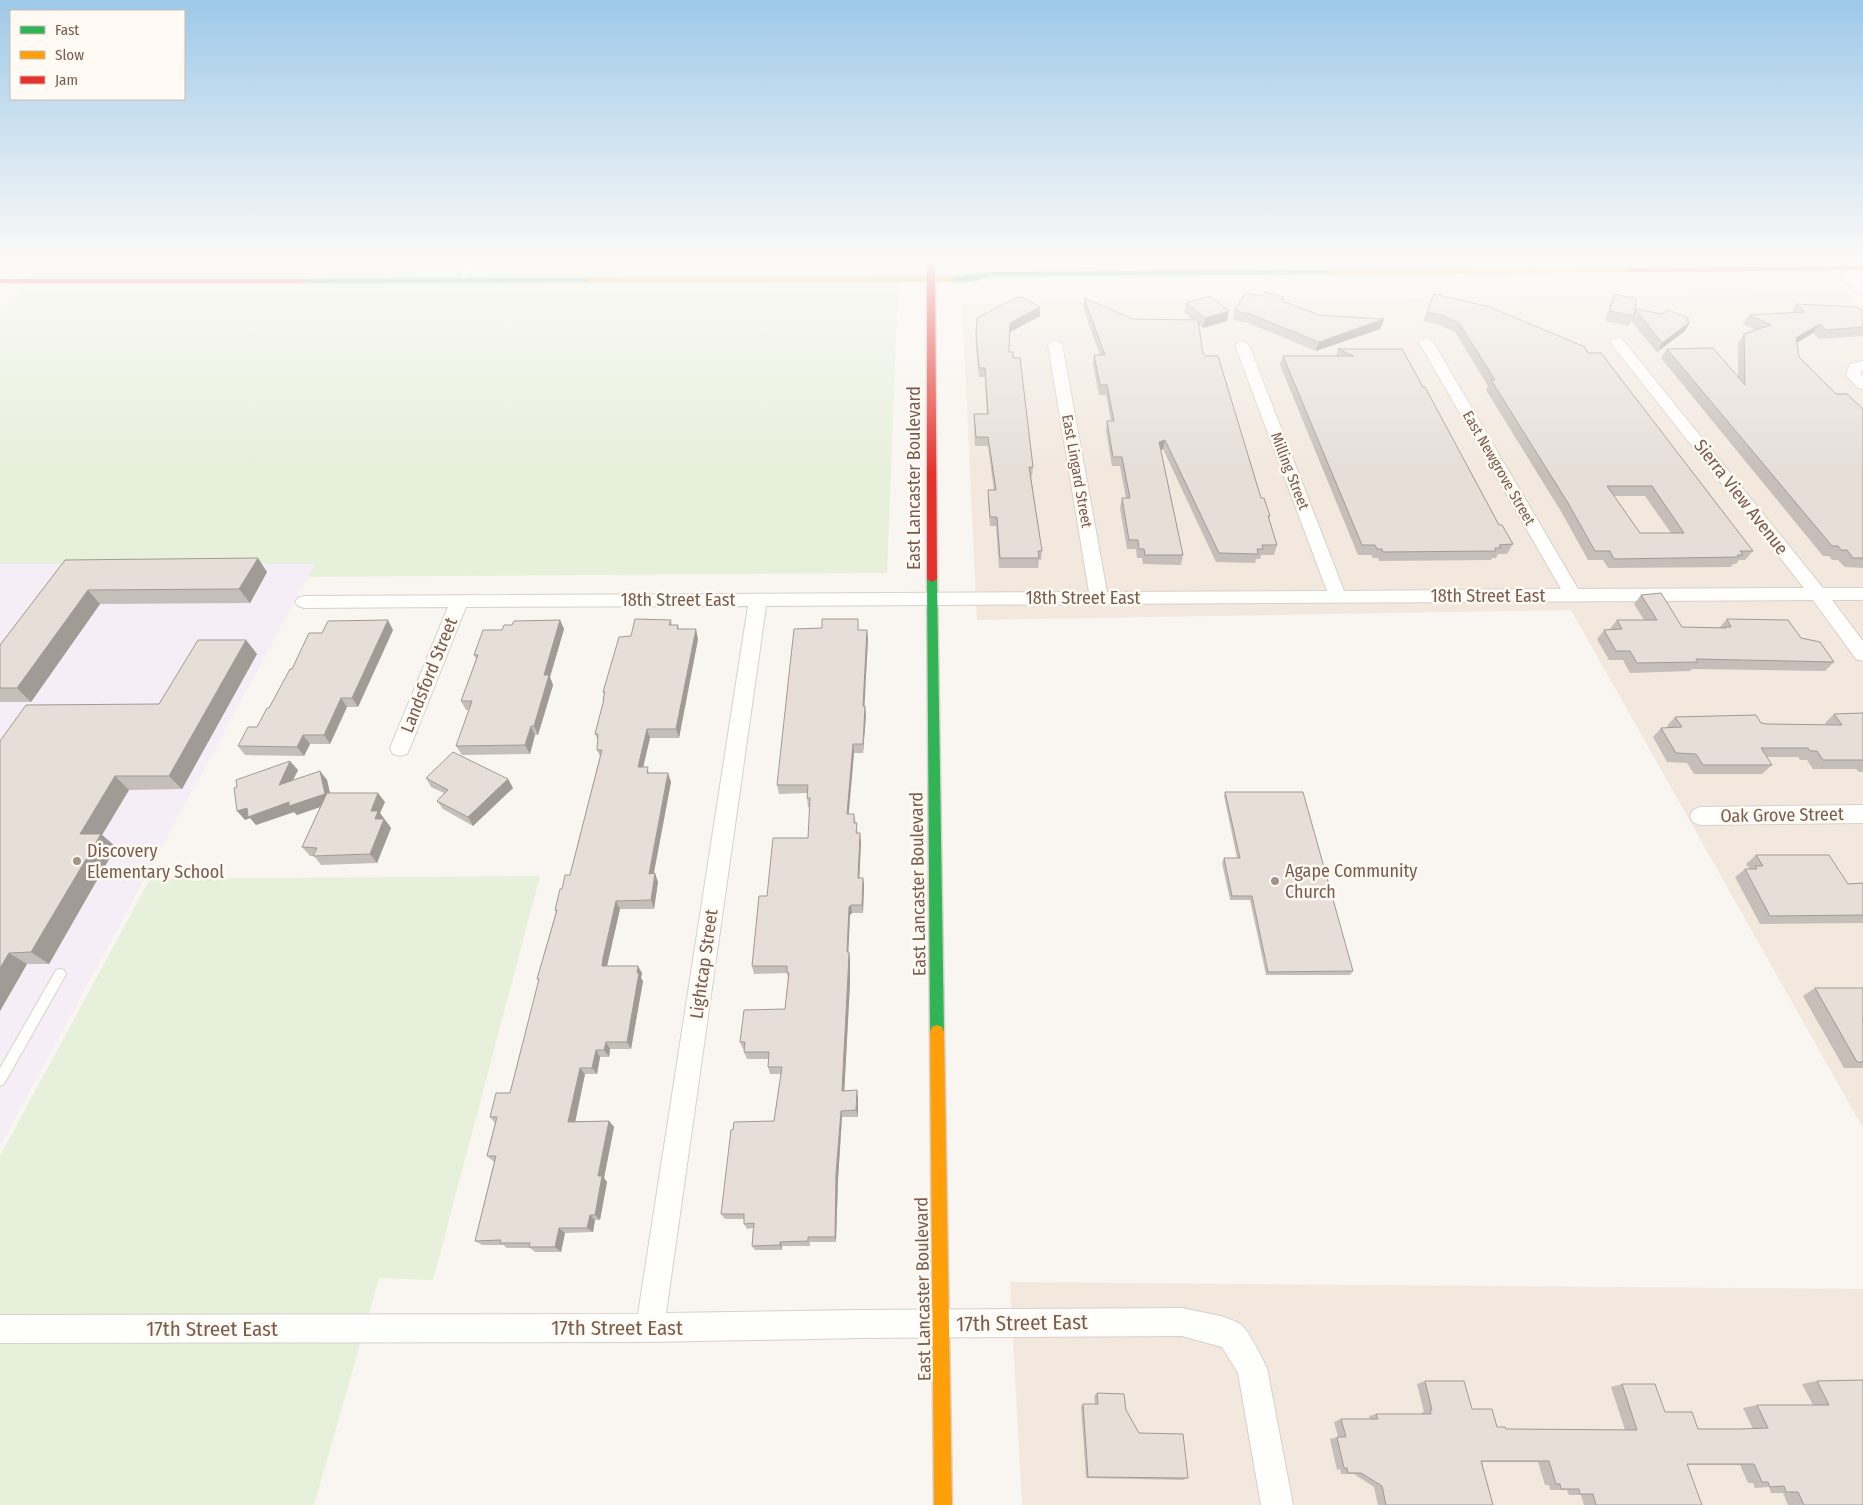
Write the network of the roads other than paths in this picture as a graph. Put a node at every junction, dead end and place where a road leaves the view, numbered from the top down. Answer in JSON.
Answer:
{"nodes":[{"id":1,"x":931,"y":332,"type":"edge"},
{"id":2,"x":1426,"y":342,"type":"dead end"},
{"id":3,"x":1618,"y":342,"type":"dead end"},
{"id":4,"x":1055,"y":344,"type":"dead end"},
{"id":5,"x":1242,"y":345,"type":"dead end"},
{"id":6,"x":1859,"y":366,"type":"edge"},
{"id":7,"x":1863,"y":386,"type":"edge"},
{"id":8,"x":1818,"y":594,"type":"junction"},
{"id":9,"x":1863,"y":594,"type":"edge"},
{"id":10,"x":1573,"y":595,"type":"junction"},
{"id":11,"x":1338,"y":597,"type":"junction"},
{"id":12,"x":1099,"y":598,"type":"junction"},
{"id":13,"x":932,"y":599,"type":"junction"},
{"id":14,"x":758,"y":600,"type":"junction"},
{"id":15,"x":304,"y":602,"type":"dead end"},
{"id":16,"x":459,"y":602,"type":"junction"},
{"id":17,"x":1863,"y":654,"type":"edge"},
{"id":18,"x":400,"y":748,"type":"dead end"},
{"id":19,"x":1863,"y":814,"type":"edge"},
{"id":20,"x":1700,"y":816,"type":"dead end"},
{"id":21,"x":60,"y":974,"type":"dead end"},
{"id":22,"x":1,"y":1075,"type":"edge"},
{"id":23,"x":941,"y":1324,"type":"junction"},
{"id":24,"x":650,"y":1328,"type":"junction"},
{"id":25,"x":0,"y":1329,"type":"edge"},
{"id":26,"x":943,"y":1505,"type":"edge"},
{"id":27,"x":1278,"y":1505,"type":"edge"}],
"edges":[{"from":1,"to":13,"type":"main road","name":"East Lancaster Boulevard"},
{"from":2,"to":10,"type":"street","name":"East Newgrove Street"},
{"from":3,"to":8,"type":"street","name":"Sierra View Avenue"},
{"from":4,"to":12,"type":"street","name":"East Lingard Street"},
{"from":5,"to":11,"type":"street","name":"Milling Street"},
{"from":6,"to":7,"type":"street"},
{"from":8,"to":9,"type":"street","name":"18th Street East"},
{"from":8,"to":10,"type":"street","name":"18th Street East"},
{"from":8,"to":17,"type":"street","name":"Sierra View Avenue"},
{"from":10,"to":11,"type":"street","name":"18th Street East"},
{"from":11,"to":12,"type":"street","name":"18th Street East"},
{"from":12,"to":13,"type":"street","name":"18th Street East"},
{"from":13,"to":14,"type":"street","name":"18th Street East"},
{"from":13,"to":23,"type":"main road","name":"East Lancaster Boulevard"},
{"from":14,"to":16,"type":"street","name":"18th Street East"},
{"from":14,"to":24,"type":"street","name":"Lightcap Street"},
{"from":15,"to":16,"type":"street","name":"18th Street East"},
{"from":16,"to":18,"type":"street","name":"Landsford Street"},
{"from":19,"to":20,"type":"street","name":"Oak Grove Street"},
{"from":21,"to":22,"type":"lane"},
{"from":23,"to":24,"type":"street","name":"17th Street East"},
{"from":23,"to":26,"type":"main road","name":"East Lancaster Boulevard"},
{"from":23,"to":27,"type":"street","name":"17th Street East"},
{"from":24,"to":25,"type":"street","name":"17th Street East"}]}
